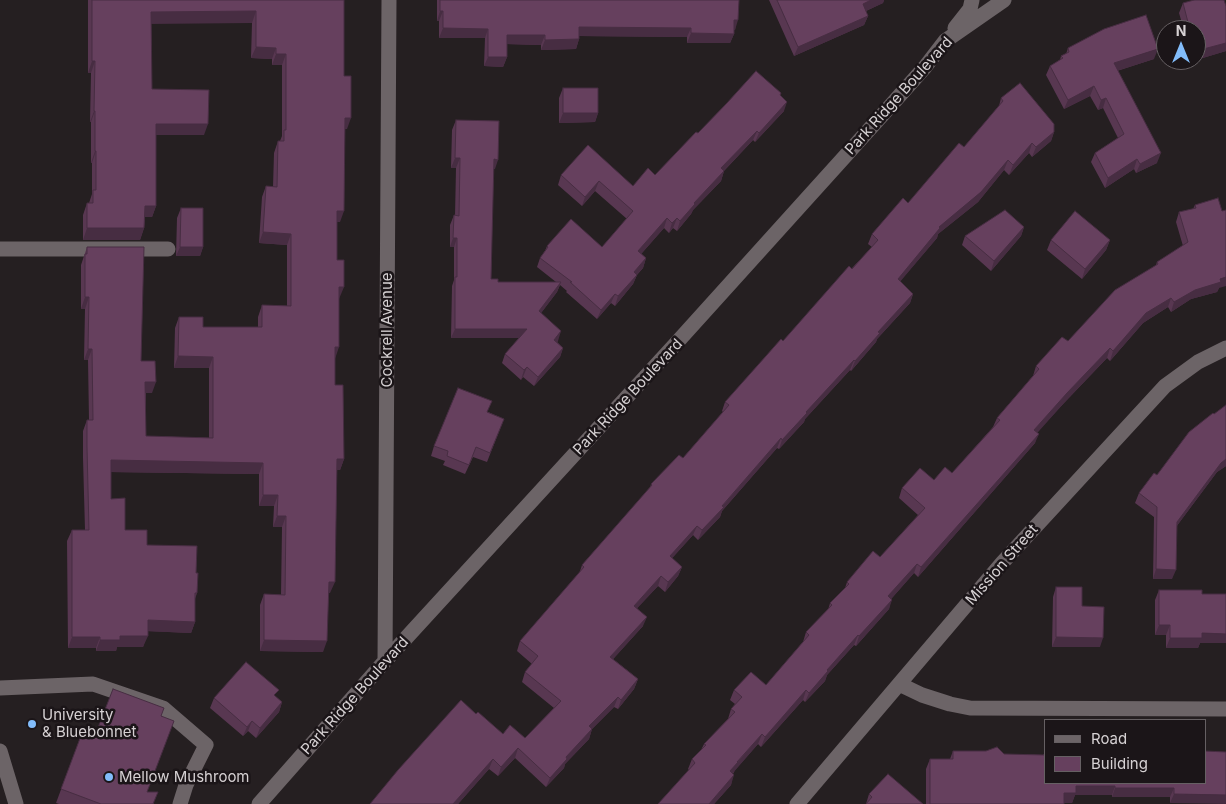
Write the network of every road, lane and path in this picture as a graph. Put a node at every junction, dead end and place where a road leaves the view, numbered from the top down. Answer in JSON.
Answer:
{"nodes":[{"id":1,"x":389,"y":0,"type":"edge"},
{"id":2,"x":972,"y":0,"type":"edge"},
{"id":3,"x":1004,"y":0,"type":"edge"},
{"id":4,"x":945,"y":41,"type":"junction"},
{"id":5,"x":0,"y":249,"type":"edge"},
{"id":6,"x":168,"y":249,"type":"dead end"},
{"id":7,"x":1226,"y":348,"type":"edge"},
{"id":8,"x":385,"y":661,"type":"junction"},
{"id":9,"x":899,"y":684,"type":"junction"},
{"id":10,"x":0,"y":688,"type":"edge"},
{"id":11,"x":1226,"y":709,"type":"edge"},
{"id":12,"x":0,"y":752,"type":"edge"},
{"id":13,"x":16,"y":804,"type":"edge"},
{"id":14,"x":180,"y":804,"type":"edge"},
{"id":15,"x":260,"y":804,"type":"edge"},
{"id":16,"x":797,"y":804,"type":"edge"}],
"edges":[{"from":1,"to":8,"type":"street","name":"Cockrell Avenue"},
{"from":2,"to":4,"type":"street"},
{"from":3,"to":4,"type":"street","name":"Park Ridge Boulevard"},
{"from":4,"to":8,"type":"street","name":"Park Ridge Boulevard"},
{"from":5,"to":6,"type":"street"},
{"from":7,"to":9,"type":"street","name":"Mission Street"},
{"from":8,"to":15,"type":"street","name":"Park Ridge Boulevard"},
{"from":9,"to":11,"type":"street"},
{"from":9,"to":16,"type":"street","name":"Mission Street"},
{"from":10,"to":14,"type":"street"},
{"from":12,"to":13,"type":"street"}]}
